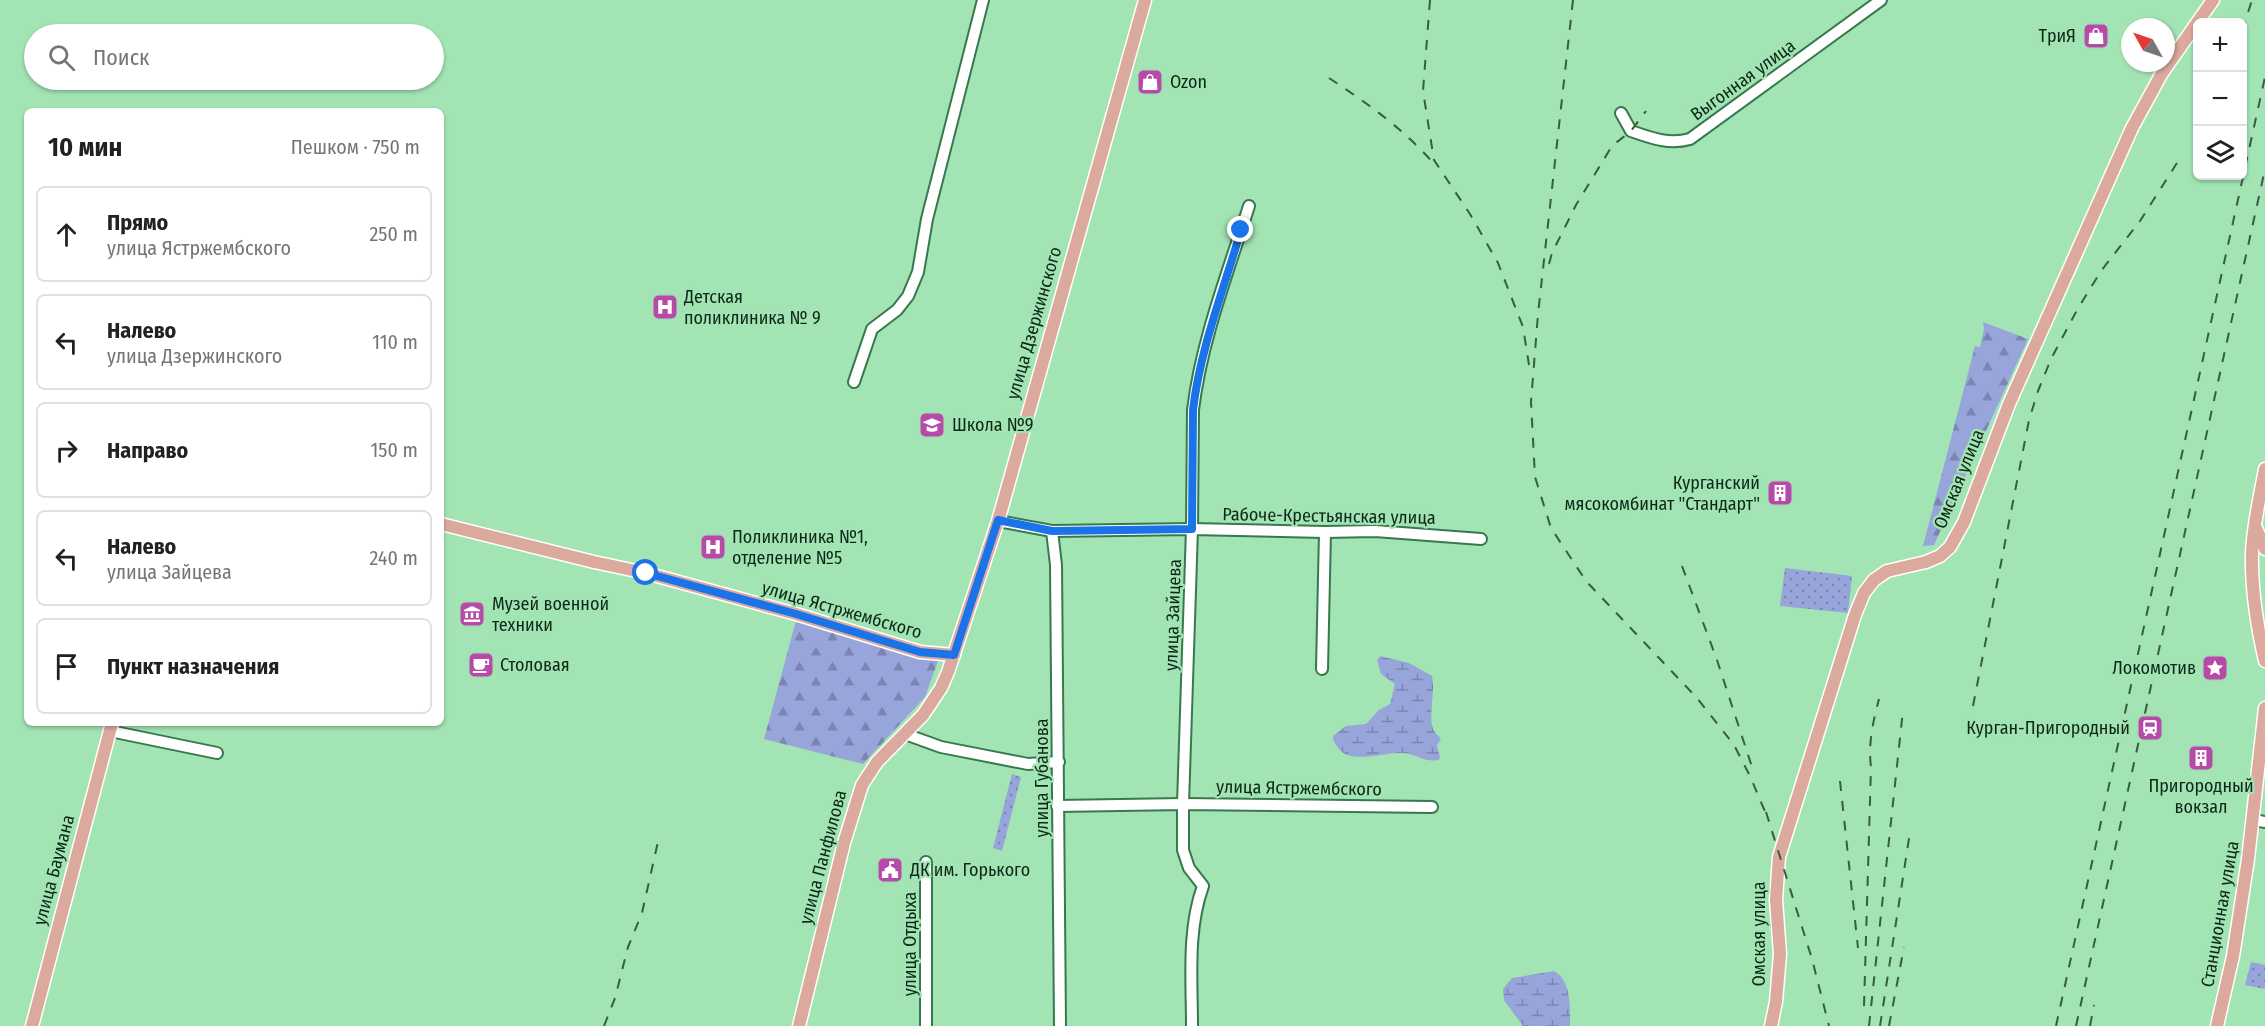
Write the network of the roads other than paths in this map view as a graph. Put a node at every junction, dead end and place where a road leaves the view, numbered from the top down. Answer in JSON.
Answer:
{"nodes":[{"id":1,"x":983,"y":0,"type":"edge"},
{"id":2,"x":1145,"y":0,"type":"edge"},
{"id":3,"x":1881,"y":0,"type":"edge"},
{"id":4,"x":2213,"y":0,"type":"edge"},
{"id":5,"x":1621,"y":113,"type":"dead end"},
{"id":6,"x":1249,"y":206,"type":"dead end"},
{"id":7,"x":854,"y":382,"type":"dead end"},
{"id":8,"x":2265,"y":470,"type":"edge"},
{"id":9,"x":998,"y":520,"type":"junction"},
{"id":10,"x":2255,"y":524,"type":"junction"},
{"id":11,"x":444,"y":525,"type":"edge"},
{"id":12,"x":1192,"y":529,"type":"junction"},
{"id":13,"x":1052,"y":531,"type":"junction"},
{"id":14,"x":1324,"y":532,"type":"junction"},
{"id":15,"x":1481,"y":539,"type":"dead end"},
{"id":16,"x":2265,"y":549,"type":"edge"},
{"id":17,"x":2265,"y":591,"type":"edge"},
{"id":18,"x":2256,"y":609,"type":"junction"},
{"id":19,"x":2262,"y":638,"type":"edge"},
{"id":20,"x":954,"y":655,"type":"junction"},
{"id":21,"x":2265,"y":661,"type":"edge"},
{"id":22,"x":1322,"y":669,"type":"dead end"},
{"id":23,"x":2265,"y":708,"type":"edge"},
{"id":24,"x":111,"y":727,"type":"edge"},
{"id":25,"x":904,"y":734,"type":"junction"},
{"id":26,"x":217,"y":753,"type":"dead end"},
{"id":27,"x":1059,"y":762,"type":"junction"},
{"id":28,"x":2265,"y":771,"type":"edge"},
{"id":29,"x":1183,"y":804,"type":"junction"},
{"id":30,"x":1058,"y":806,"type":"junction"},
{"id":31,"x":1432,"y":807,"type":"dead end"},
{"id":32,"x":2258,"y":816,"type":"edge"},
{"id":33,"x":926,"y":862,"type":"dead end"},
{"id":34,"x":32,"y":1026,"type":"edge"},
{"id":35,"x":799,"y":1026,"type":"edge"},
{"id":36,"x":926,"y":1026,"type":"edge"},
{"id":37,"x":1060,"y":1026,"type":"edge"},
{"id":38,"x":1192,"y":1026,"type":"edge"},
{"id":39,"x":1771,"y":1026,"type":"edge"},
{"id":40,"x":2217,"y":1026,"type":"edge"}],
"edges":[{"from":1,"to":7,"type":"street"},
{"from":2,"to":9,"type":"main road","name":"улица Дзержинского"},
{"from":3,"to":5,"type":"street","name":"Выгонная улица"},
{"from":4,"to":39,"type":"main road","name":"Омская улица"},
{"from":6,"to":12,"type":"street","name":"улица Зайцева"},
{"from":8,"to":10,"type":"main road"},
{"from":9,"to":13,"type":"street","name":"Рабоче-Крестьянская улица"},
{"from":9,"to":20,"type":"main road","name":"улица Дзержинского"},
{"from":10,"to":16,"type":"main road"},
{"from":10,"to":18,"type":"main road"},
{"from":11,"to":20,"type":"main road","name":"улица Ястржембского"},
{"from":12,"to":13,"type":"street","name":"Рабоче-Крестьянская улица"},
{"from":12,"to":14,"type":"street","name":"Рабоче-Крестьянская улица"},
{"from":12,"to":29,"type":"street","name":"улица Зайцева"},
{"from":13,"to":27,"type":"street","name":"улица Губанова"},
{"from":14,"to":15,"type":"street","name":"Рабоче-Крестьянская улица"},
{"from":14,"to":22,"type":"street"},
{"from":17,"to":18,"type":"main road"},
{"from":18,"to":19,"type":"main road"},
{"from":19,"to":21,"type":"main road"},
{"from":20,"to":25,"type":"main road","name":"улица Панфилова"},
{"from":23,"to":32,"type":"main road","name":"Станционная улица"},
{"from":24,"to":26,"type":"street"},
{"from":24,"to":34,"type":"main road","name":"улица Баумана"},
{"from":25,"to":27,"type":"street"},
{"from":25,"to":35,"type":"main road","name":"улица Панфилова"},
{"from":27,"to":30,"type":"street","name":"улица Губанова"},
{"from":28,"to":32,"type":"main road","name":"Станционная улица"},
{"from":29,"to":30,"type":"street","name":"улица Ястржембского"},
{"from":29,"to":31,"type":"street","name":"улица Ястржембского"},
{"from":29,"to":38,"type":"street","name":"улица Зайцева"},
{"from":30,"to":37,"type":"street","name":"улица Губанова"},
{"from":32,"to":40,"type":"main road","name":"Станционная улица"},
{"from":33,"to":36,"type":"street","name":"улица Отдыха"}]}
